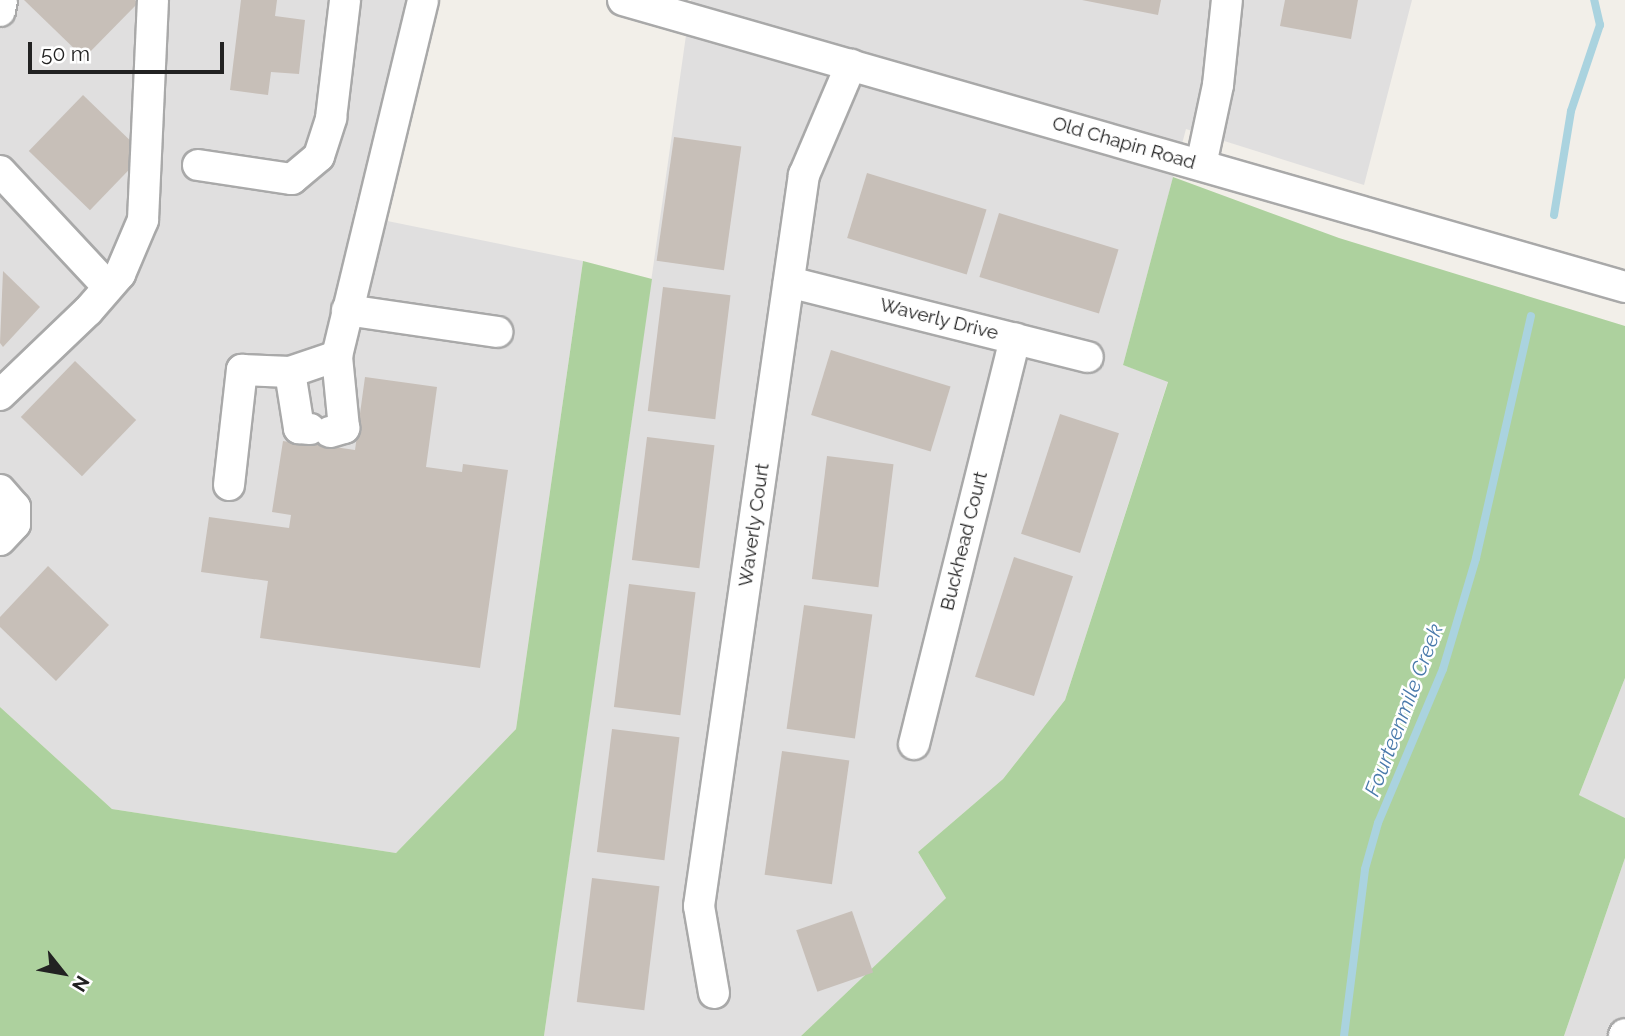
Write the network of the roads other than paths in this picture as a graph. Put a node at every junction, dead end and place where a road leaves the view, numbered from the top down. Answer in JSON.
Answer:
{"nodes":[{"id":1,"x":2,"y":0,"type":"edge"},
{"id":2,"x":153,"y":0,"type":"edge"},
{"id":3,"x":345,"y":0,"type":"edge"},
{"id":4,"x":423,"y":0,"type":"edge"},
{"id":5,"x":623,"y":0,"type":"edge"},
{"id":6,"x":1227,"y":0,"type":"edge"},
{"id":7,"x":0,"y":11,"type":"edge"},
{"id":8,"x":851,"y":65,"type":"junction"},
{"id":9,"x":198,"y":165,"type":"dead end"},
{"id":10,"x":1201,"y":165,"type":"junction"},
{"id":11,"x":0,"y":171,"type":"edge"},
{"id":12,"x":789,"y":282,"type":"junction"},
{"id":13,"x":108,"y":287,"type":"junction"},
{"id":14,"x":1625,"y":287,"type":"edge"},
{"id":15,"x":346,"y":310,"type":"junction"},
{"id":16,"x":497,"y":332,"type":"dead end"},
{"id":17,"x":1015,"y":338,"type":"junction"},
{"id":18,"x":337,"y":356,"type":"junction"},
{"id":19,"x":1088,"y":357,"type":"dead end"},
{"id":20,"x":290,"y":372,"type":"junction"},
{"id":21,"x":0,"y":395,"type":"edge"},
{"id":22,"x":229,"y":485,"type":"dead end"},
{"id":23,"x":0,"y":490,"type":"edge"},
{"id":24,"x":0,"y":540,"type":"edge"},
{"id":25,"x":914,"y":744,"type":"dead end"},
{"id":26,"x":713,"y":993,"type":"dead end"}],
"edges":[{"from":1,"to":7,"type":"street"},
{"from":2,"to":13,"type":"street"},
{"from":3,"to":9,"type":"street"},
{"from":4,"to":15,"type":"street"},
{"from":5,"to":8,"type":"street","name":"Old Chapin Road"},
{"from":6,"to":10,"type":"street"},
{"from":8,"to":10,"type":"street","name":"Old Chapin Road"},
{"from":8,"to":12,"type":"street","name":"Waverly Court"},
{"from":10,"to":14,"type":"street","name":"Old Chapin Road"},
{"from":11,"to":13,"type":"street"},
{"from":12,"to":17,"type":"street","name":"Waverly Drive"},
{"from":12,"to":26,"type":"street","name":"Waverly Court"},
{"from":13,"to":21,"type":"street"},
{"from":15,"to":16,"type":"street"},
{"from":15,"to":18,"type":"street"},
{"from":17,"to":19,"type":"street","name":"Waverly Drive"},
{"from":17,"to":25,"type":"street","name":"Buckhead Court"},
{"from":18,"to":20,"type":"street"},
{"from":18,"to":20,"type":"street"},
{"from":20,"to":22,"type":"street"},
{"from":23,"to":24,"type":"street"}]}
